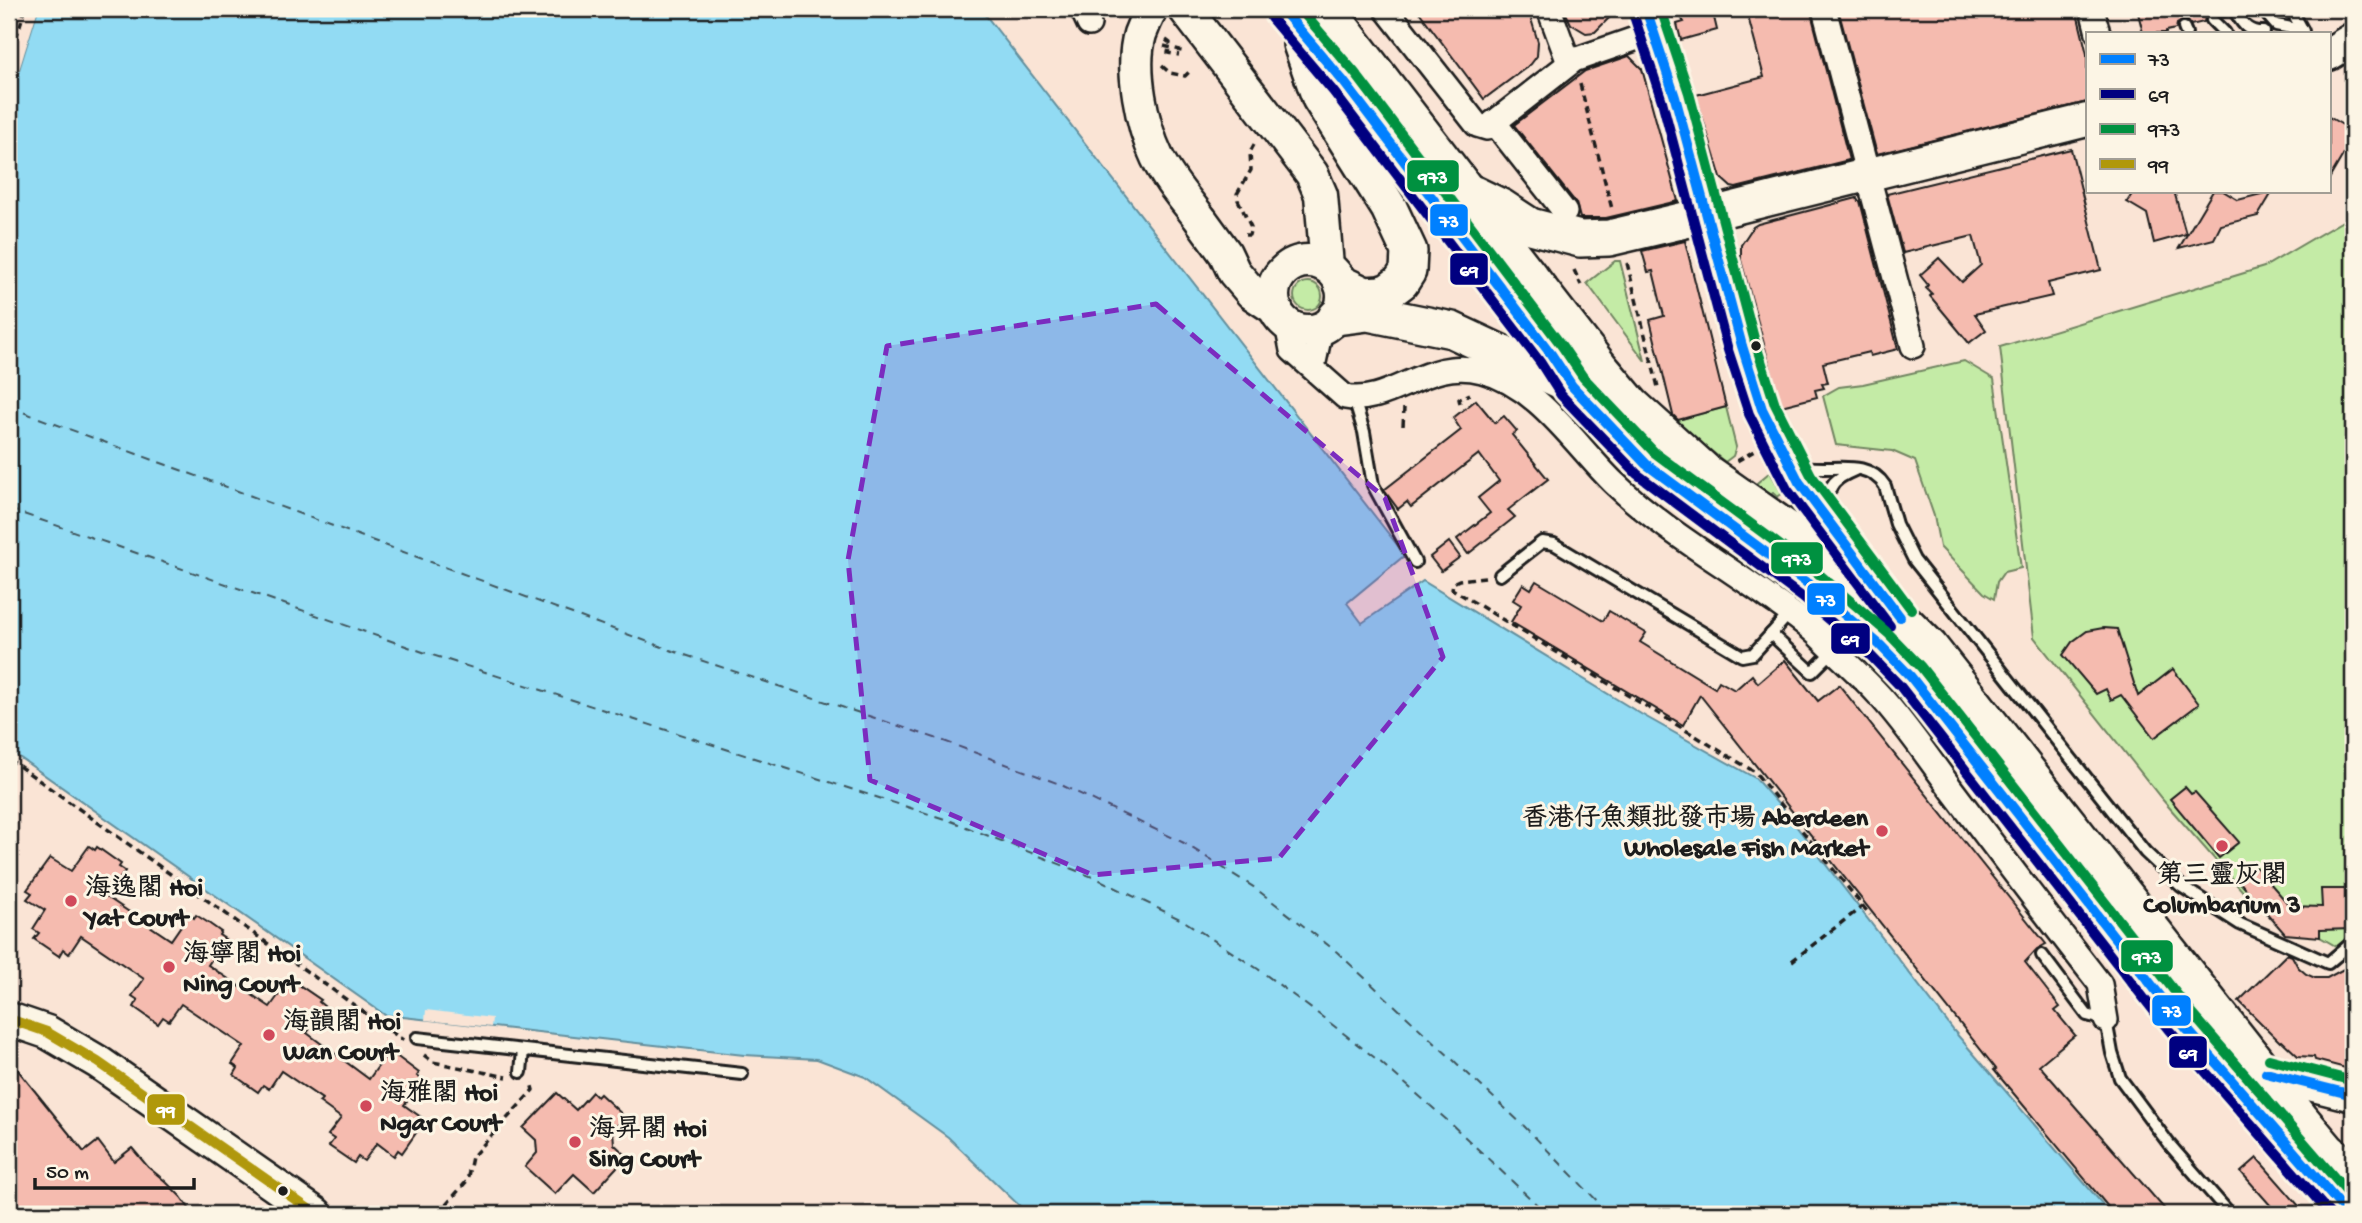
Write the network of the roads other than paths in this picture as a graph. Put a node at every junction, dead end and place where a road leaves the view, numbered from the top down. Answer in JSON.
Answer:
{"nodes":[{"id":1,"x":1185,"y":9,"type":"edge"},
{"id":2,"x":1327,"y":9,"type":"edge"},
{"id":3,"x":1386,"y":9,"type":"edge"},
{"id":4,"x":1549,"y":9,"type":"edge"},
{"id":5,"x":1824,"y":9,"type":"edge"},
{"id":6,"x":2092,"y":9,"type":"edge"},
{"id":7,"x":2262,"y":9,"type":"edge"},
{"id":8,"x":2291,"y":9,"type":"edge"},
{"id":9,"x":2236,"y":13,"type":"dead end"},
{"id":10,"x":1288,"y":17,"type":"edge"},
{"id":11,"x":2212,"y":20,"type":"dead end"},
{"id":12,"x":1651,"y":21,"type":"edge"},
{"id":13,"x":1156,"y":23,"type":"edge"},
{"id":14,"x":2285,"y":27,"type":"junction"},
{"id":15,"x":2098,"y":32,"type":"edge"},
{"id":16,"x":2224,"y":32,"type":"edge"},
{"id":17,"x":2252,"y":32,"type":"edge"},
{"id":18,"x":2266,"y":32,"type":"edge"},
{"id":19,"x":2304,"y":32,"type":"edge"},
{"id":20,"x":1574,"y":72,"type":"junction"},
{"id":21,"x":2086,"y":120,"type":"edge"},
{"id":22,"x":1493,"y":122,"type":"junction"},
{"id":23,"x":1868,"y":174,"type":"junction"},
{"id":24,"x":1467,"y":191,"type":"junction"},
{"id":25,"x":1564,"y":212,"type":"dead end"},
{"id":26,"x":1706,"y":215,"type":"junction"},
{"id":27,"x":1233,"y":244,"type":"junction"},
{"id":28,"x":1320,"y":287,"type":"junction"},
{"id":29,"x":1281,"y":317,"type":"junction"},
{"id":30,"x":1913,"y":346,"type":"dead end"},
{"id":31,"x":1313,"y":367,"type":"junction"},
{"id":32,"x":1572,"y":386,"type":"junction"},
{"id":33,"x":1354,"y":399,"type":"junction"},
{"id":34,"x":1772,"y":454,"type":"junction"},
{"id":35,"x":1865,"y":469,"type":"junction"},
{"id":36,"x":1825,"y":516,"type":"junction"},
{"id":37,"x":1415,"y":562,"type":"dead end"},
{"id":38,"x":1500,"y":575,"type":"road end"},
{"id":39,"x":1790,"y":613,"type":"junction"},
{"id":40,"x":1897,"y":614,"type":"junction"},
{"id":41,"x":1771,"y":634,"type":"junction"},
{"id":42,"x":1833,"y":651,"type":"junction"},
{"id":43,"x":2353,"y":942,"type":"edge"},
{"id":44,"x":2042,"y":955,"type":"dead end"},
{"id":45,"x":2086,"y":966,"type":"junction"},
{"id":46,"x":2063,"y":983,"type":"junction"},
{"id":47,"x":9,"y":1019,"type":"edge"},
{"id":48,"x":2106,"y":1020,"type":"junction"},
{"id":49,"x":415,"y":1042,"type":"road end"},
{"id":50,"x":523,"y":1049,"type":"junction"},
{"id":51,"x":2266,"y":1073,"type":"junction"},
{"id":52,"x":741,"y":1074,"type":"dead end"},
{"id":53,"x":519,"y":1077,"type":"road end"},
{"id":54,"x":2353,"y":1095,"type":"edge"},
{"id":55,"x":2353,"y":1172,"type":"edge"},
{"id":56,"x":316,"y":1214,"type":"edge"},
{"id":57,"x":2230,"y":1214,"type":"edge"},
{"id":58,"x":2348,"y":1214,"type":"edge"}],
"edges":[{"from":1,"to":28,"type":"main road"},
{"from":2,"to":24,"type":"main road"},
{"from":3,"to":22,"type":"street"},
{"from":4,"to":20,"type":"street"},
{"from":5,"to":23,"type":"street"},
{"from":6,"to":15,"type":"street"},
{"from":7,"to":14,"type":"lane"},
{"from":8,"to":19,"type":"lane"},
{"from":9,"to":17,"type":"lane"},
{"from":10,"to":28,"type":"main road"},
{"from":10,"to":32,"type":"main road"},
{"from":11,"to":16,"type":"lane"},
{"from":12,"to":20,"type":"street"},
{"from":12,"to":26,"type":"main road"},
{"from":13,"to":27,"type":"main road","bridge":true},
{"from":14,"to":18,"type":"lane"},
{"from":14,"to":19,"type":"lane"},
{"from":20,"to":22,"type":"street"},
{"from":21,"to":23,"type":"main road"},
{"from":22,"to":25,"type":"street"},
{"from":23,"to":26,"type":"main road"},
{"from":23,"to":30,"type":"street"},
{"from":24,"to":26,"type":"main road"},
{"from":24,"to":40,"type":"main road"},
{"from":26,"to":34,"type":"main road"},
{"from":27,"to":28,"type":"main road"},
{"from":27,"to":29,"type":"main road"},
{"from":28,"to":29,"type":"main road"},
{"from":28,"to":29,"type":"main road"},
{"from":28,"to":31,"type":"street"},
{"from":28,"to":32,"type":"main road"},
{"from":29,"to":31,"type":"street"},
{"from":31,"to":33,"type":"street"},
{"from":32,"to":58,"type":"main road"},
{"from":33,"to":37,"type":"lane"},
{"from":33,"to":39,"type":"street"},
{"from":34,"to":35,"type":"lane"},
{"from":34,"to":36,"type":"main road"},
{"from":35,"to":36,"type":"lane"},
{"from":35,"to":43,"type":"lane"},
{"from":36,"to":40,"type":"main road"},
{"from":38,"to":41,"type":"lane"},
{"from":39,"to":41,"type":"lane"},
{"from":39,"to":42,"type":"street"},
{"from":40,"to":51,"type":"main road"},
{"from":41,"to":42,"type":"lane"},
{"from":42,"to":45,"type":"street"},
{"from":44,"to":46,"type":"lane"},
{"from":45,"to":46,"type":"lane"},
{"from":45,"to":48,"type":"street"},
{"from":46,"to":48,"type":"lane"},
{"from":47,"to":56,"type":"main road"},
{"from":48,"to":57,"type":"lane"},
{"from":49,"to":50,"type":"lane"},
{"from":50,"to":52,"type":"lane"},
{"from":50,"to":53,"type":"lane"},
{"from":51,"to":54,"type":"main road"},
{"from":51,"to":55,"type":"main road"}]}
